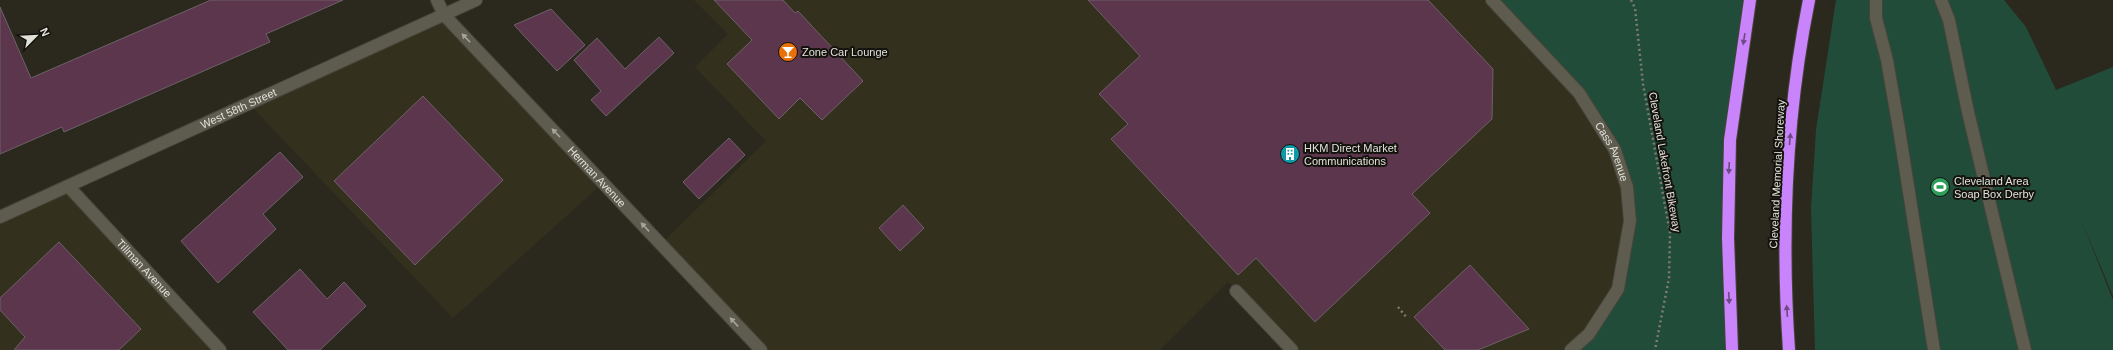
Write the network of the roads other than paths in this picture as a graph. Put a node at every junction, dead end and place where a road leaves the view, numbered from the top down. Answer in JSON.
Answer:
{"nodes":[{"id":1,"x":437,"y":0,"type":"edge"},
{"id":2,"x":476,"y":0,"type":"edge"},
{"id":3,"x":1492,"y":0,"type":"edge"},
{"id":4,"x":1750,"y":0,"type":"edge"},
{"id":5,"x":1809,"y":0,"type":"edge"},
{"id":6,"x":1876,"y":0,"type":"edge"},
{"id":7,"x":1941,"y":0,"type":"edge"},
{"id":8,"x":444,"y":15,"type":"junction"},
{"id":9,"x":68,"y":186,"type":"junction"},
{"id":10,"x":0,"y":217,"type":"edge"},
{"id":11,"x":1236,"y":291,"type":"dead end"},
{"id":12,"x":220,"y":350,"type":"edge"},
{"id":13,"x":761,"y":350,"type":"edge"},
{"id":14,"x":1292,"y":350,"type":"edge"},
{"id":15,"x":1571,"y":350,"type":"edge"},
{"id":16,"x":1732,"y":350,"type":"edge"},
{"id":17,"x":1789,"y":350,"type":"edge"},
{"id":18,"x":1934,"y":350,"type":"edge"},
{"id":19,"x":2025,"y":350,"type":"edge"}],
"edges":[{"from":1,"to":8,"type":"street","name":"Herman Avenue"},
{"from":2,"to":8,"type":"street","name":"West 58th Street"},
{"from":3,"to":15,"type":"street","name":"Cass Avenue"},
{"from":4,"to":16,"type":"highway","one_way":true},
{"from":17,"to":5,"type":"highway","name":"Cleveland Memorial Shoreway","one_way":true},
{"from":6,"to":18,"type":"street"},
{"from":7,"to":19,"type":"street"},
{"from":8,"to":9,"type":"street","name":"West 58th Street"},
{"from":13,"to":8,"type":"street","name":"Herman Avenue","one_way":true},
{"from":9,"to":10,"type":"street","name":"West 58th Street"},
{"from":9,"to":12,"type":"street","name":"Tillman Avenue"},
{"from":11,"to":14,"type":"street"}]}
